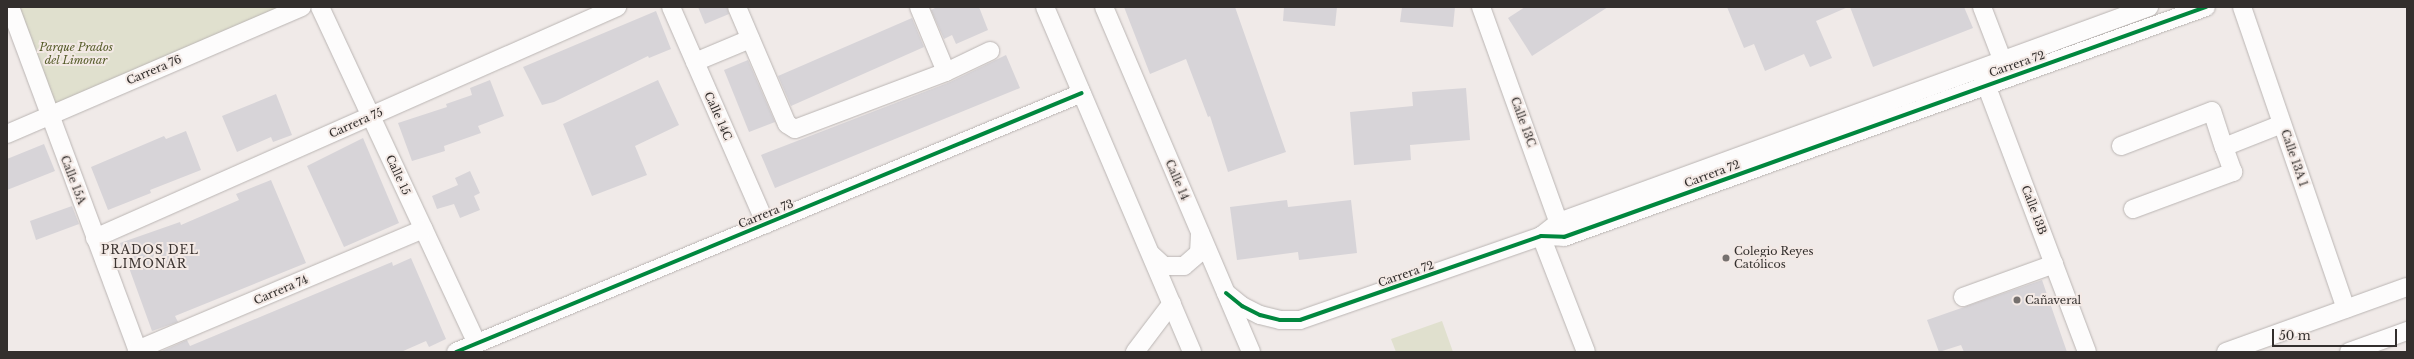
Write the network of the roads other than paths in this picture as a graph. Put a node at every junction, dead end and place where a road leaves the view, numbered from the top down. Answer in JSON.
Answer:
{"nodes":[{"id":1,"x":10,"y":7,"type":"edge"},
{"id":2,"x":302,"y":7,"type":"edge"},
{"id":3,"x":320,"y":7,"type":"edge"},
{"id":4,"x":617,"y":7,"type":"edge"},
{"id":5,"x":671,"y":7,"type":"edge"},
{"id":6,"x":737,"y":7,"type":"edge"},
{"id":7,"x":919,"y":7,"type":"edge"},
{"id":8,"x":1045,"y":7,"type":"edge"},
{"id":9,"x":1104,"y":7,"type":"edge"},
{"id":10,"x":1481,"y":7,"type":"edge"},
{"id":11,"x":1982,"y":7,"type":"edge"},
{"id":12,"x":2149,"y":7,"type":"edge"},
{"id":13,"x":2206,"y":7,"type":"edge"},
{"id":14,"x":2242,"y":7,"type":"edge"},
{"id":15,"x":750,"y":39,"type":"junction"},
{"id":16,"x":990,"y":51,"type":"dead end"},
{"id":17,"x":2002,"y":59,"type":"junction"},
{"id":18,"x":695,"y":62,"type":"junction"},
{"id":19,"x":1980,"y":67,"type":"junction"},
{"id":20,"x":946,"y":72,"type":"junction"},
{"id":21,"x":1986,"y":85,"type":"junction"},
{"id":22,"x":1082,"y":93,"type":"junction"},
{"id":23,"x":49,"y":116,"type":"junction"},
{"id":24,"x":371,"y":116,"type":"junction"},
{"id":25,"x":2282,"y":124,"type":"junction"},
{"id":26,"x":7,"y":134,"type":"edge"},
{"id":27,"x":2121,"y":146,"type":"dead end"},
{"id":28,"x":2224,"y":146,"type":"junction"},
{"id":29,"x":2133,"y":208,"type":"dead end"},
{"id":30,"x":766,"y":224,"type":"junction"},
{"id":31,"x":424,"y":229,"type":"junction"},
{"id":32,"x":1561,"y":229,"type":"junction"},
{"id":33,"x":1200,"y":233,"type":"junction"},
{"id":34,"x":1542,"y":236,"type":"junction"},
{"id":35,"x":95,"y":238,"type":"junction"},
{"id":36,"x":1150,"y":252,"type":"junction"},
{"id":37,"x":2054,"y":264,"type":"junction"},
{"id":38,"x":2407,"y":287,"type":"edge"},
{"id":39,"x":1226,"y":292,"type":"junction"},
{"id":40,"x":1964,"y":297,"type":"dead end"},
{"id":41,"x":1172,"y":303,"type":"junction"},
{"id":42,"x":2346,"y":309,"type":"junction"},
{"id":43,"x":2407,"y":331,"type":"edge"},
{"id":44,"x":477,"y":344,"type":"junction"},
{"id":45,"x":2359,"y":350,"type":"edge"},
{"id":46,"x":138,"y":351,"type":"edge"},
{"id":47,"x":456,"y":352,"type":"edge"},
{"id":48,"x":1135,"y":352,"type":"edge"},
{"id":49,"x":1192,"y":352,"type":"edge"},
{"id":50,"x":1251,"y":352,"type":"edge"},
{"id":51,"x":1586,"y":352,"type":"edge"},
{"id":52,"x":2087,"y":352,"type":"edge"},
{"id":53,"x":2226,"y":352,"type":"edge"}],
"edges":[{"from":1,"to":23,"type":"street","name":"Calle 15A"},
{"from":2,"to":23,"type":"street","name":"Carrera 76"},
{"from":3,"to":24,"type":"street","name":"Calle 15"},
{"from":4,"to":24,"type":"street","name":"Carrera 75"},
{"from":5,"to":18,"type":"street","name":"Calle 14C"},
{"from":6,"to":15,"type":"street"},
{"from":7,"to":20,"type":"street"},
{"from":8,"to":22,"type":"street"},
{"from":9,"to":33,"type":"street","name":"Calle 14"},
{"from":10,"to":32,"type":"street","name":"Calle 13C"},
{"from":11,"to":17,"type":"street"},
{"from":12,"to":17,"type":"street","name":"Carrera 72"},
{"from":13,"to":21,"type":"street","name":"Carrera 72"},
{"from":14,"to":25,"type":"street","name":"Calle 13A 1"},
{"from":15,"to":18,"type":"street"},
{"from":15,"to":20,"type":"street"},
{"from":16,"to":20,"type":"street"},
{"from":17,"to":19,"type":"street","name":"Carrera 72"},
{"from":18,"to":30,"type":"street","name":"Calle 14C"},
{"from":19,"to":21,"type":"street","name":"Calle 13B"},
{"from":19,"to":32,"type":"street","name":"Carrera 72"},
{"from":21,"to":32,"type":"street","name":"Carrera 72"},
{"from":21,"to":37,"type":"street","name":"Calle 13B"},
{"from":22,"to":30,"type":"street","name":"Carrera 73"},
{"from":22,"to":36,"type":"street"},
{"from":23,"to":26,"type":"street","name":"Carrera 76"},
{"from":23,"to":35,"type":"street","name":"Calle 15A"},
{"from":24,"to":31,"type":"street","name":"Calle 15"},
{"from":24,"to":35,"type":"street","name":"Carrera 75"},
{"from":25,"to":28,"type":"street"},
{"from":25,"to":42,"type":"street","name":"Calle 13A 1"},
{"from":27,"to":28,"type":"street"},
{"from":28,"to":29,"type":"street"},
{"from":30,"to":44,"type":"street","name":"Carrera 73"},
{"from":31,"to":44,"type":"street","name":"Calle 15"},
{"from":31,"to":46,"type":"street","name":"Carrera 74"},
{"from":32,"to":34,"type":"street","name":"Carrera 72"},
{"from":33,"to":36,"type":"street"},
{"from":33,"to":39,"type":"street","name":"Calle 14"},
{"from":34,"to":39,"type":"street","name":"Carrera 72"},
{"from":34,"to":51,"type":"street"},
{"from":35,"to":46,"type":"street","name":"Calle 15A"},
{"from":36,"to":41,"type":"street"},
{"from":37,"to":40,"type":"street"},
{"from":37,"to":52,"type":"street","name":"Calle 13B"},
{"from":38,"to":42,"type":"street"},
{"from":39,"to":50,"type":"street","name":"Calle 14"},
{"from":41,"to":48,"type":"street"},
{"from":41,"to":49,"type":"street"},
{"from":42,"to":53,"type":"street"},
{"from":43,"to":45,"type":"street"},
{"from":44,"to":47,"type":"street","name":"Carrera 73"}]}
